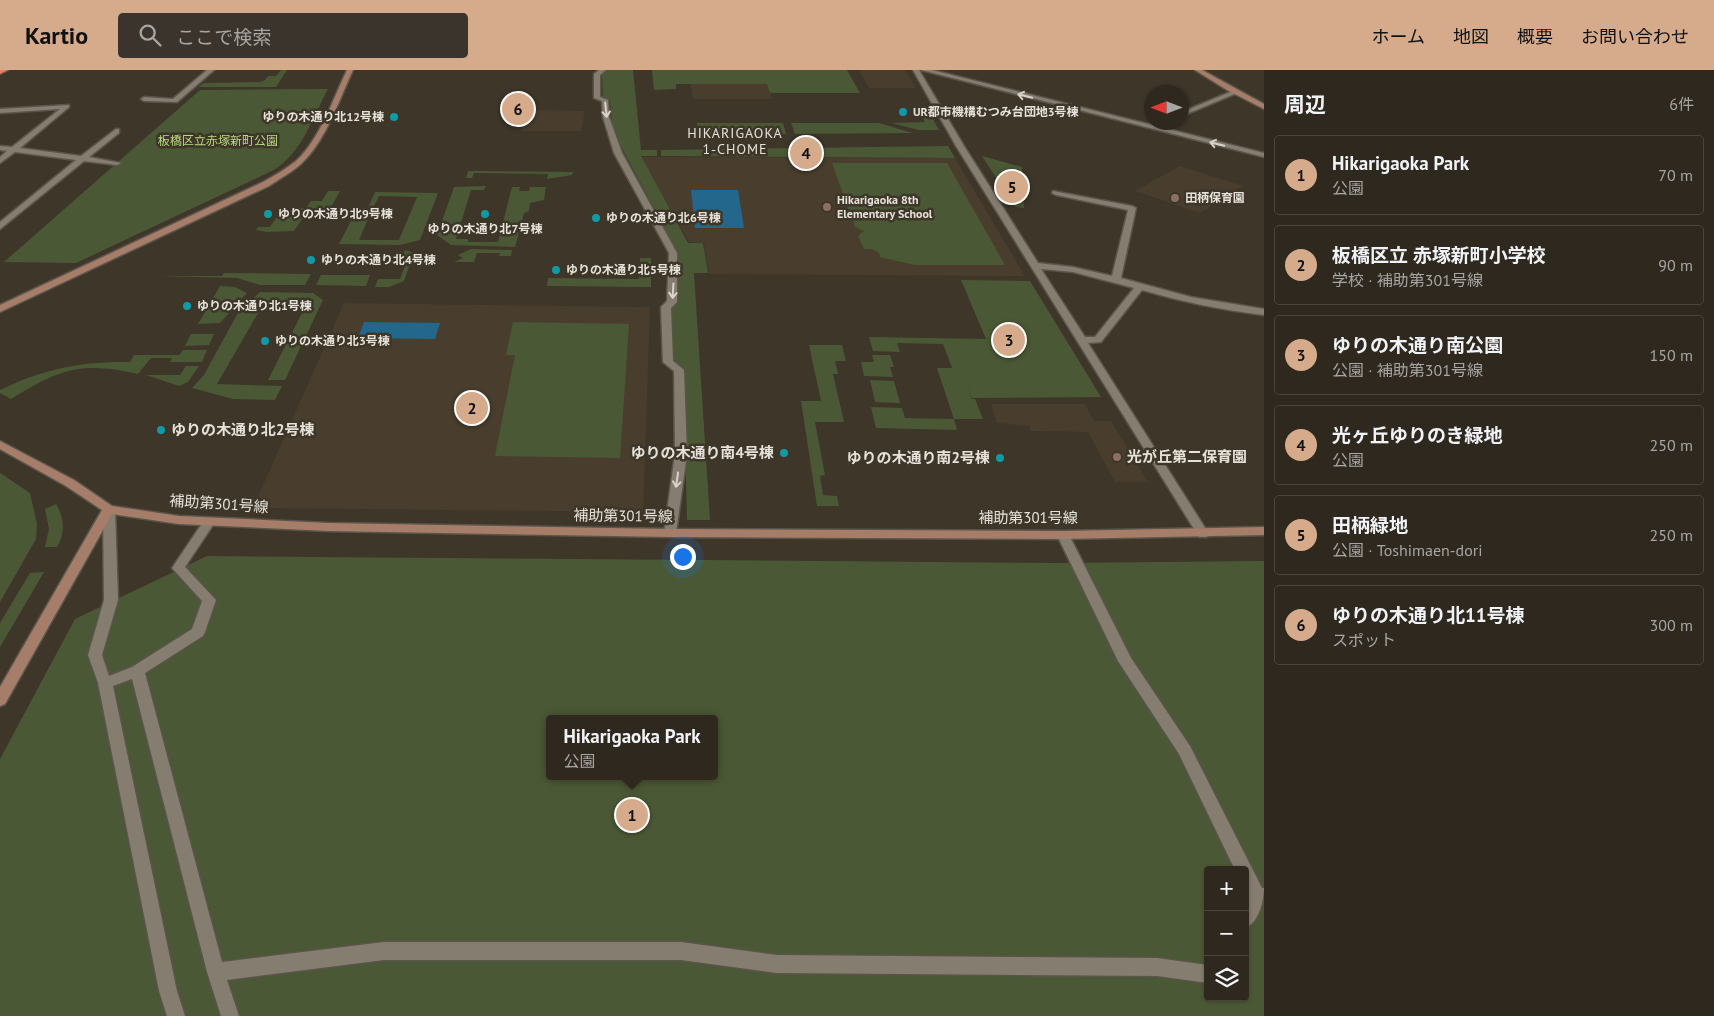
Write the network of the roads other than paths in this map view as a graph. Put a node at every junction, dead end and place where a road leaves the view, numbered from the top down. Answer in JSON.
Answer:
{"nodes":[{"id":1,"x":4,"y":70,"type":"edge"},
{"id":2,"x":211,"y":70,"type":"edge"},
{"id":3,"x":350,"y":70,"type":"edge"},
{"id":4,"x":603,"y":70,"type":"edge"},
{"id":5,"x":916,"y":70,"type":"edge"},
{"id":6,"x":924,"y":70,"type":"edge"},
{"id":7,"x":1198,"y":70,"type":"edge"},
{"id":8,"x":0,"y":72,"type":"edge"},
{"id":9,"x":1234,"y":92,"type":"junction"},
{"id":10,"x":144,"y":99,"type":"dead end"},
{"id":11,"x":1264,"y":107,"type":"edge"},
{"id":12,"x":0,"y":111,"type":"edge"},
{"id":13,"x":1189,"y":111,"type":"edge"},
{"id":14,"x":1144,"y":126,"type":"edge"},
{"id":15,"x":1161,"y":130,"type":"edge"},
{"id":16,"x":116,"y":131,"type":"dead end"},
{"id":17,"x":0,"y":148,"type":"edge"},
{"id":18,"x":14,"y":150,"type":"junction"},
{"id":19,"x":1264,"y":155,"type":"edge"},
{"id":20,"x":82,"y":158,"type":"junction"},
{"id":21,"x":0,"y":160,"type":"edge"},
{"id":22,"x":117,"y":163,"type":"dead end"},
{"id":23,"x":1055,"y":203,"type":"dead end"},
{"id":24,"x":0,"y":226,"type":"edge"},
{"id":25,"x":1036,"y":266,"type":"junction"},
{"id":26,"x":1116,"y":280,"type":"junction"},
{"id":27,"x":1141,"y":286,"type":"junction"},
{"id":28,"x":0,"y":309,"type":"edge"},
{"id":29,"x":1264,"y":312,"type":"edge"},
{"id":30,"x":1082,"y":340,"type":"junction"},
{"id":31,"x":0,"y":444,"type":"edge"},
{"id":32,"x":109,"y":509,"type":"junction"},
{"id":33,"x":209,"y":522,"type":"junction"},
{"id":34,"x":1264,"y":531,"type":"edge"},
{"id":35,"x":670,"y":533,"type":"junction"},
{"id":36,"x":1202,"y":534,"type":"junction"},
{"id":37,"x":1063,"y":535,"type":"junction"},
{"id":38,"x":137,"y":671,"type":"junction"},
{"id":39,"x":106,"y":683,"type":"junction"},
{"id":40,"x":0,"y":700,"type":"edge"},
{"id":41,"x":1243,"y":866,"type":"edge"},
{"id":42,"x":1249,"y":878,"type":"edge"},
{"id":43,"x":1260,"y":897,"type":"edge"},
{"id":44,"x":1249,"y":914,"type":"edge"},
{"id":45,"x":216,"y":972,"type":"junction"},
{"id":46,"x":1204,"y":973,"type":"edge"},
{"id":47,"x":176,"y":1016,"type":"edge"},
{"id":48,"x":230,"y":1016,"type":"edge"}],
"edges":[{"from":1,"to":8,"type":"highway"},
{"from":2,"to":10,"type":"street"},
{"from":3,"to":28,"type":"street"},
{"from":4,"to":35,"type":"street","one_way":true},
{"from":5,"to":25,"type":"street"},
{"from":14,"to":6,"type":"street","one_way":true},
{"from":7,"to":9,"type":"street"},
{"from":9,"to":11,"type":"street"},
{"from":9,"to":13,"type":"street"},
{"from":12,"to":18,"type":"street"},
{"from":19,"to":15,"type":"street","one_way":true},
{"from":16,"to":20,"type":"street"},
{"from":17,"to":18,"type":"street"},
{"from":18,"to":20,"type":"street"},
{"from":18,"to":21,"type":"street"},
{"from":20,"to":22,"type":"street"},
{"from":20,"to":24,"type":"street"},
{"from":23,"to":26,"type":"street"},
{"from":25,"to":26,"type":"street"},
{"from":25,"to":30,"type":"street"},
{"from":26,"to":27,"type":"street"},
{"from":27,"to":29,"type":"street"},
{"from":27,"to":30,"type":"street"},
{"from":30,"to":36,"type":"street"},
{"from":31,"to":32,"type":"street","name":"補助第301号線"},
{"from":32,"to":33,"type":"street","name":"補助第301号線"},
{"from":32,"to":39,"type":"street"},
{"from":32,"to":40,"type":"street"},
{"from":33,"to":35,"type":"street","name":"補助第301号線"},
{"from":33,"to":38,"type":"street"},
{"from":34,"to":36,"type":"street","name":"補助第301号線"},
{"from":35,"to":37,"type":"street","name":"補助第301号線"},
{"from":36,"to":37,"type":"street","name":"補助第301号線"},
{"from":37,"to":41,"type":"street"},
{"from":38,"to":39,"type":"street"},
{"from":38,"to":45,"type":"street"},
{"from":39,"to":47,"type":"street"},
{"from":42,"to":43,"type":"street"},
{"from":43,"to":44,"type":"street"},
{"from":45,"to":46,"type":"street"},
{"from":45,"to":48,"type":"street"}]}
